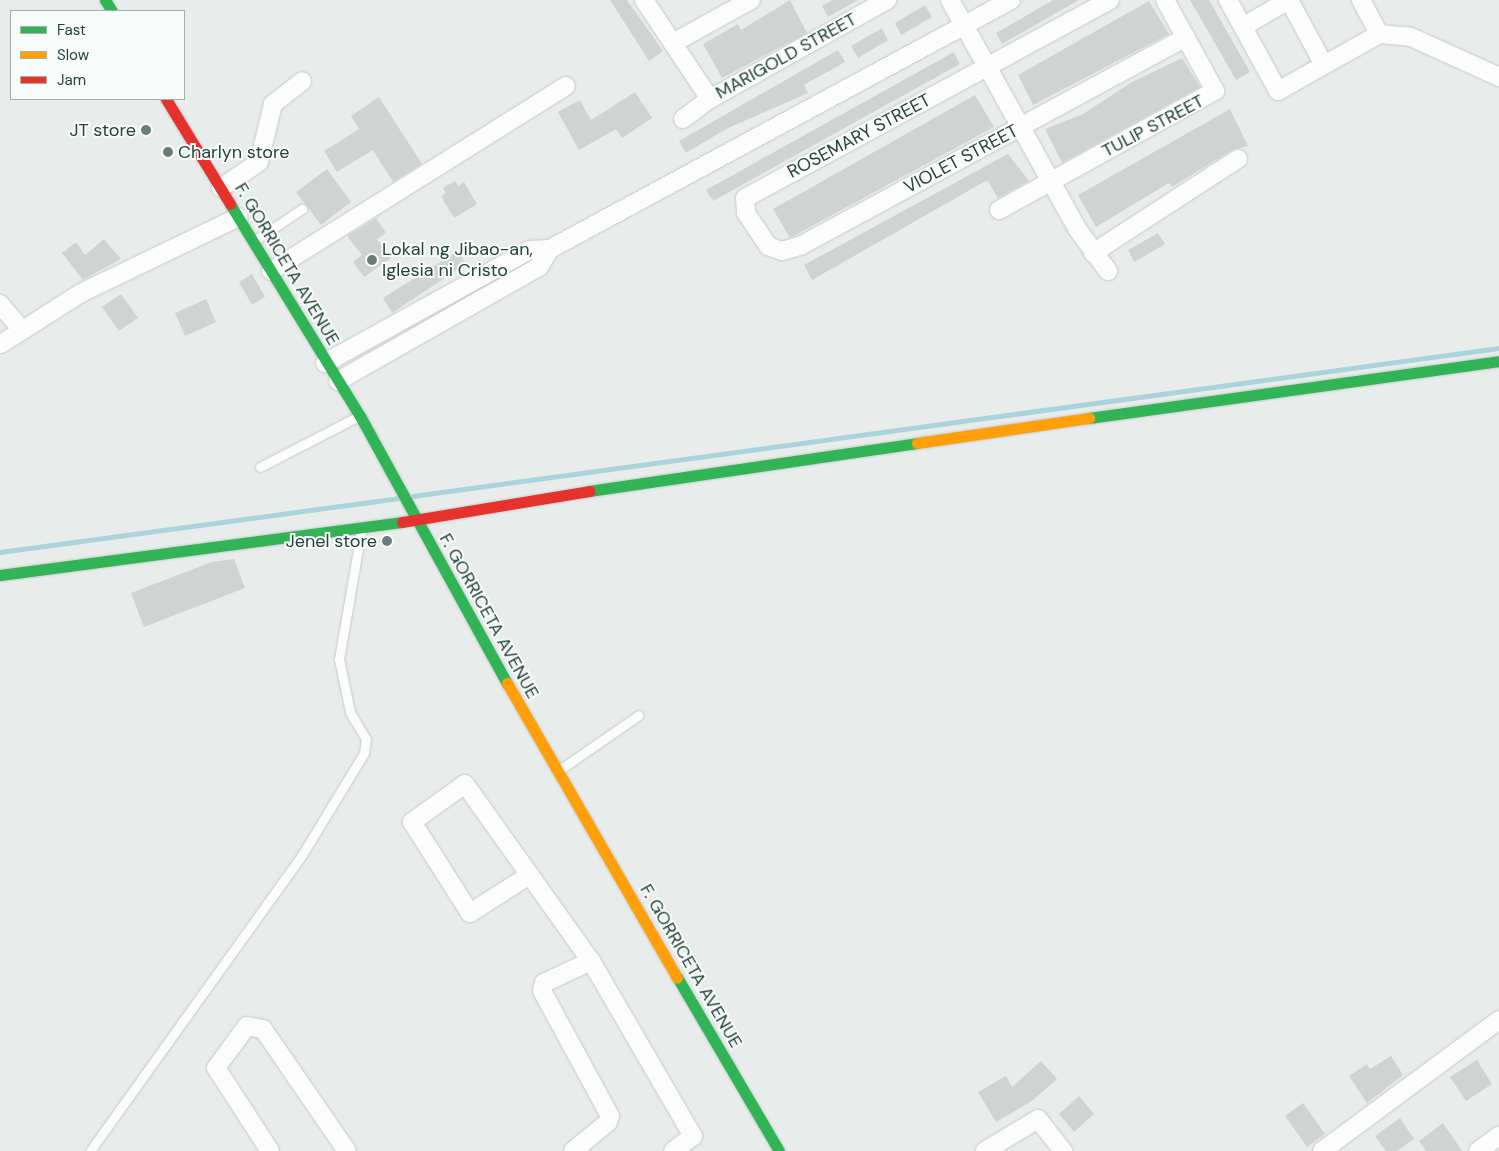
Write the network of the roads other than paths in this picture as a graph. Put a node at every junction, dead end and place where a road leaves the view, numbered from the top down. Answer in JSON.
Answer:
{"nodes":[{"id":1,"x":644,"y":0,"type":"edge"},
{"id":2,"x":751,"y":0,"type":"edge"},
{"id":3,"x":887,"y":0,"type":"edge"},
{"id":4,"x":950,"y":0,"type":"edge"},
{"id":5,"x":1010,"y":0,"type":"edge"},
{"id":6,"x":1110,"y":0,"type":"edge"},
{"id":7,"x":1165,"y":0,"type":"edge"},
{"id":8,"x":1228,"y":0,"type":"edge"},
{"id":9,"x":1289,"y":0,"type":"edge"},
{"id":10,"x":1361,"y":0,"type":"edge"},
{"id":11,"x":964,"y":25,"type":"junction"},
{"id":12,"x":1244,"y":26,"type":"junction"},
{"id":13,"x":1379,"y":34,"type":"junction"},
{"id":14,"x":1186,"y":36,"type":"junction"},
{"id":15,"x":672,"y":43,"type":"junction"},
{"id":16,"x":1324,"y":65,"type":"junction"},
{"id":17,"x":987,"y":66,"type":"junction"},
{"id":18,"x":1499,"y":77,"type":"edge"},
{"id":19,"x":302,"y":81,"type":"dead end"},
{"id":20,"x":566,"y":86,"type":"dead end"},
{"id":21,"x":710,"y":99,"type":"junction"},
{"id":22,"x":167,"y":100,"type":"edge"},
{"id":23,"x":683,"y":119,"type":"dead end"},
{"id":24,"x":1021,"y":127,"type":"junction"},
{"id":25,"x":1238,"y":159,"type":"dead end"},
{"id":26,"x":1051,"y":181,"type":"junction"},
{"id":27,"x":221,"y":188,"type":"junction"},
{"id":28,"x":302,"y":209,"type":"dead end"},
{"id":29,"x":998,"y":210,"type":"dead end"},
{"id":30,"x":746,"y":213,"type":"joint"},
{"id":31,"x":239,"y":217,"type":"junction"},
{"id":32,"x":253,"y":242,"type":"junction"},
{"id":33,"x":550,"y":249,"type":"junction"},
{"id":34,"x":1093,"y":253,"type":"junction"},
{"id":35,"x":271,"y":271,"type":"junction"},
{"id":36,"x":1108,"y":271,"type":"dead end"},
{"id":37,"x":0,"y":304,"type":"edge"},
{"id":38,"x":22,"y":330,"type":"junction"},
{"id":39,"x":1,"y":344,"type":"edge"},
{"id":40,"x":1499,"y":361,"type":"edge"},
{"id":41,"x":325,"y":363,"type":"junction"},
{"id":42,"x":338,"y":381,"type":"junction"},
{"id":43,"x":360,"y":416,"type":"junction"},
{"id":44,"x":260,"y":467,"type":"dead end"},
{"id":45,"x":416,"y":520,"type":"junction"},
{"id":46,"x":362,"y":528,"type":"junction"},
{"id":47,"x":0,"y":575,"type":"edge"},
{"id":48,"x":639,"y":715,"type":"dead end"},
{"id":49,"x":556,"y":772,"type":"junction"},
{"id":50,"x":528,"y":876,"type":"junction"},
{"id":51,"x":590,"y":961,"type":"junction"},
{"id":52,"x":1499,"y":1020,"type":"edge"},
{"id":53,"x":1499,"y":1136,"type":"edge"},
{"id":54,"x":90,"y":1151,"type":"edge"},
{"id":55,"x":270,"y":1151,"type":"edge"},
{"id":56,"x":347,"y":1151,"type":"edge"},
{"id":57,"x":573,"y":1151,"type":"edge"},
{"id":58,"x":673,"y":1151,"type":"edge"},
{"id":59,"x":779,"y":1151,"type":"edge"},
{"id":60,"x":985,"y":1151,"type":"edge"},
{"id":61,"x":1063,"y":1151,"type":"edge"},
{"id":62,"x":1322,"y":1151,"type":"edge"},
{"id":63,"x":1478,"y":1151,"type":"edge"}],
"edges":[{"from":1,"to":15,"type":"street","name":"MARIGOLD STREET"},
{"from":2,"to":15,"type":"street"},
{"from":3,"to":21,"type":"street","name":"MARIGOLD STREET"},
{"from":4,"to":11,"type":"street"},
{"from":5,"to":11,"type":"street"},
{"from":6,"to":17,"type":"street"},
{"from":7,"to":14,"type":"street","name":"TULIP STREET"},
{"from":8,"to":12,"type":"street"},
{"from":9,"to":12,"type":"street"},
{"from":9,"to":16,"type":"street"},
{"from":10,"to":13,"type":"street"},
{"from":11,"to":17,"type":"street"},
{"from":11,"to":33,"type":"street"},
{"from":12,"to":16,"type":"street"},
{"from":13,"to":16,"type":"street"},
{"from":13,"to":18,"type":"street"},
{"from":14,"to":24,"type":"street","name":"VIOLET STREET"},
{"from":14,"to":26,"type":"street","name":"TULIP STREET"},
{"from":15,"to":21,"type":"street","name":"MARIGOLD STREET"},
{"from":17,"to":24,"type":"street"},
{"from":17,"to":30,"type":"street","name":"ROSEMARY STREET"},
{"from":19,"to":27,"type":"street"},
{"from":20,"to":35,"type":"street"},
{"from":21,"to":23,"type":"street"},
{"from":22,"to":27,"type":"street","name":"F. GORRICETA AVENUE"},
{"from":24,"to":26,"type":"street"},
{"from":24,"to":30,"type":"street","name":"VIOLET STREET"},
{"from":25,"to":34,"type":"street"},
{"from":26,"to":29,"type":"street","name":"TULIP STREET"},
{"from":26,"to":34,"type":"street"},
{"from":27,"to":31,"type":"street","name":"F. GORRICETA AVENUE"},
{"from":28,"to":32,"type":"lane"},
{"from":31,"to":32,"type":"street","name":"F. GORRICETA AVENUE"},
{"from":31,"to":38,"type":"street"},
{"from":32,"to":35,"type":"street","name":"F. GORRICETA AVENUE"},
{"from":33,"to":41,"type":"street"},
{"from":33,"to":42,"type":"street"},
{"from":34,"to":36,"type":"street"},
{"from":35,"to":41,"type":"street","name":"F. GORRICETA AVENUE"},
{"from":37,"to":38,"type":"street"},
{"from":38,"to":39,"type":"street"},
{"from":40,"to":45,"type":"street"},
{"from":41,"to":42,"type":"street","name":"F. GORRICETA AVENUE"},
{"from":42,"to":43,"type":"street","name":"F. GORRICETA AVENUE"},
{"from":43,"to":44,"type":"lane"},
{"from":43,"to":45,"type":"street","name":"F. GORRICETA AVENUE"},
{"from":45,"to":46,"type":"street"},
{"from":45,"to":49,"type":"street","name":"F. GORRICETA AVENUE"},
{"from":46,"to":47,"type":"street"},
{"from":46,"to":54,"type":"lane"},
{"from":48,"to":49,"type":"lane"},
{"from":49,"to":59,"type":"street","name":"F. GORRICETA AVENUE"},
{"from":50,"to":50,"type":"street"},
{"from":50,"to":51,"type":"street"},
{"from":51,"to":57,"type":"street"},
{"from":51,"to":58,"type":"street"},
{"from":52,"to":62,"type":"street"},
{"from":53,"to":63,"type":"street"},
{"from":55,"to":56,"type":"street"},
{"from":60,"to":61,"type":"street"}]}
